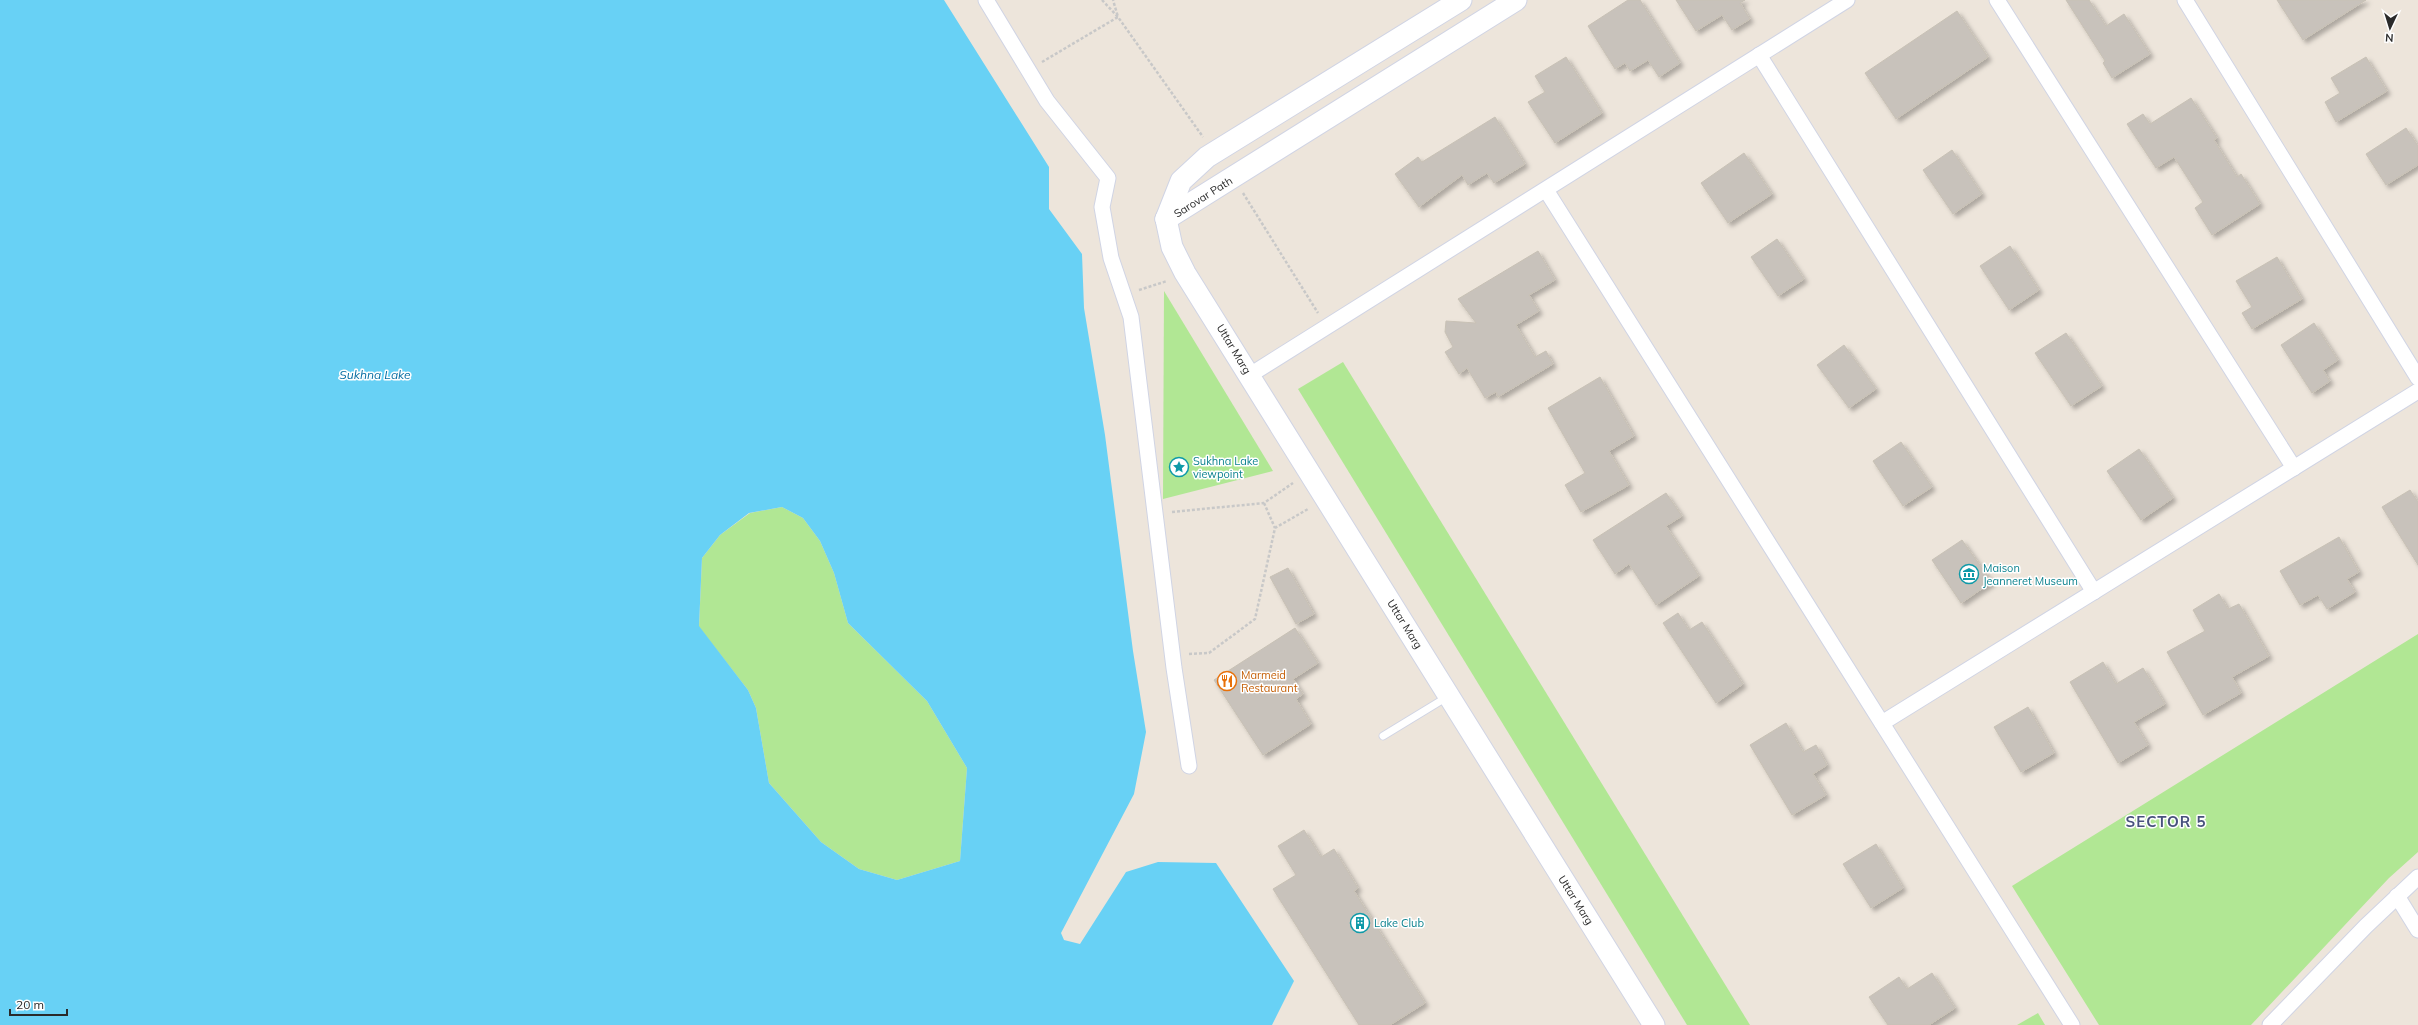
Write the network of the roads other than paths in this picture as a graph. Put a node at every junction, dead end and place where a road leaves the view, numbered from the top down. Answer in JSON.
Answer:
{"nodes":[{"id":1,"x":986,"y":0,"type":"edge"},
{"id":2,"x":1461,"y":0,"type":"edge"},
{"id":3,"x":1516,"y":0,"type":"edge"},
{"id":4,"x":1847,"y":0,"type":"edge"},
{"id":5,"x":1997,"y":0,"type":"edge"},
{"id":6,"x":2185,"y":0,"type":"edge"},
{"id":7,"x":1759,"y":55,"type":"junction"},
{"id":8,"x":1546,"y":190,"type":"junction"},
{"id":9,"x":1166,"y":219,"type":"junction"},
{"id":10,"x":1250,"y":375,"type":"junction"},
{"id":11,"x":2418,"y":378,"type":"edge"},
{"id":12,"x":2418,"y":391,"type":"edge"},
{"id":13,"x":2294,"y":468,"type":"junction"},
{"id":14,"x":2094,"y":592,"type":"junction"},
{"id":15,"x":1449,"y":695,"type":"junction"},
{"id":16,"x":1882,"y":723,"type":"junction"},
{"id":17,"x":1383,"y":736,"type":"dead end"},
{"id":18,"x":1189,"y":766,"type":"dead end"},
{"id":19,"x":2418,"y":876,"type":"edge"},
{"id":20,"x":2398,"y":896,"type":"junction"},
{"id":21,"x":2418,"y":930,"type":"edge"},
{"id":22,"x":1654,"y":1025,"type":"edge"},
{"id":23,"x":2072,"y":1025,"type":"edge"},
{"id":24,"x":2270,"y":1025,"type":"edge"}],
"edges":[{"from":1,"to":18,"type":"street"},
{"from":2,"to":9,"type":"main road","name":"Sarovar Path"},
{"from":3,"to":9,"type":"main road","name":"Sarovar Path"},
{"from":4,"to":7,"type":"street"},
{"from":5,"to":13,"type":"street"},
{"from":6,"to":11,"type":"street"},
{"from":7,"to":8,"type":"street"},
{"from":7,"to":14,"type":"street"},
{"from":8,"to":10,"type":"street"},
{"from":8,"to":16,"type":"street"},
{"from":9,"to":10,"type":"main road","name":"Uttar Marg"},
{"from":10,"to":15,"type":"main road","name":"Uttar Marg"},
{"from":12,"to":13,"type":"street"},
{"from":13,"to":14,"type":"street"},
{"from":14,"to":16,"type":"street"},
{"from":15,"to":17,"type":"lane"},
{"from":15,"to":22,"type":"main road","name":"Uttar Marg"},
{"from":16,"to":23,"type":"street"},
{"from":19,"to":20,"type":"street"},
{"from":20,"to":21,"type":"street"},
{"from":20,"to":24,"type":"street"}]}
